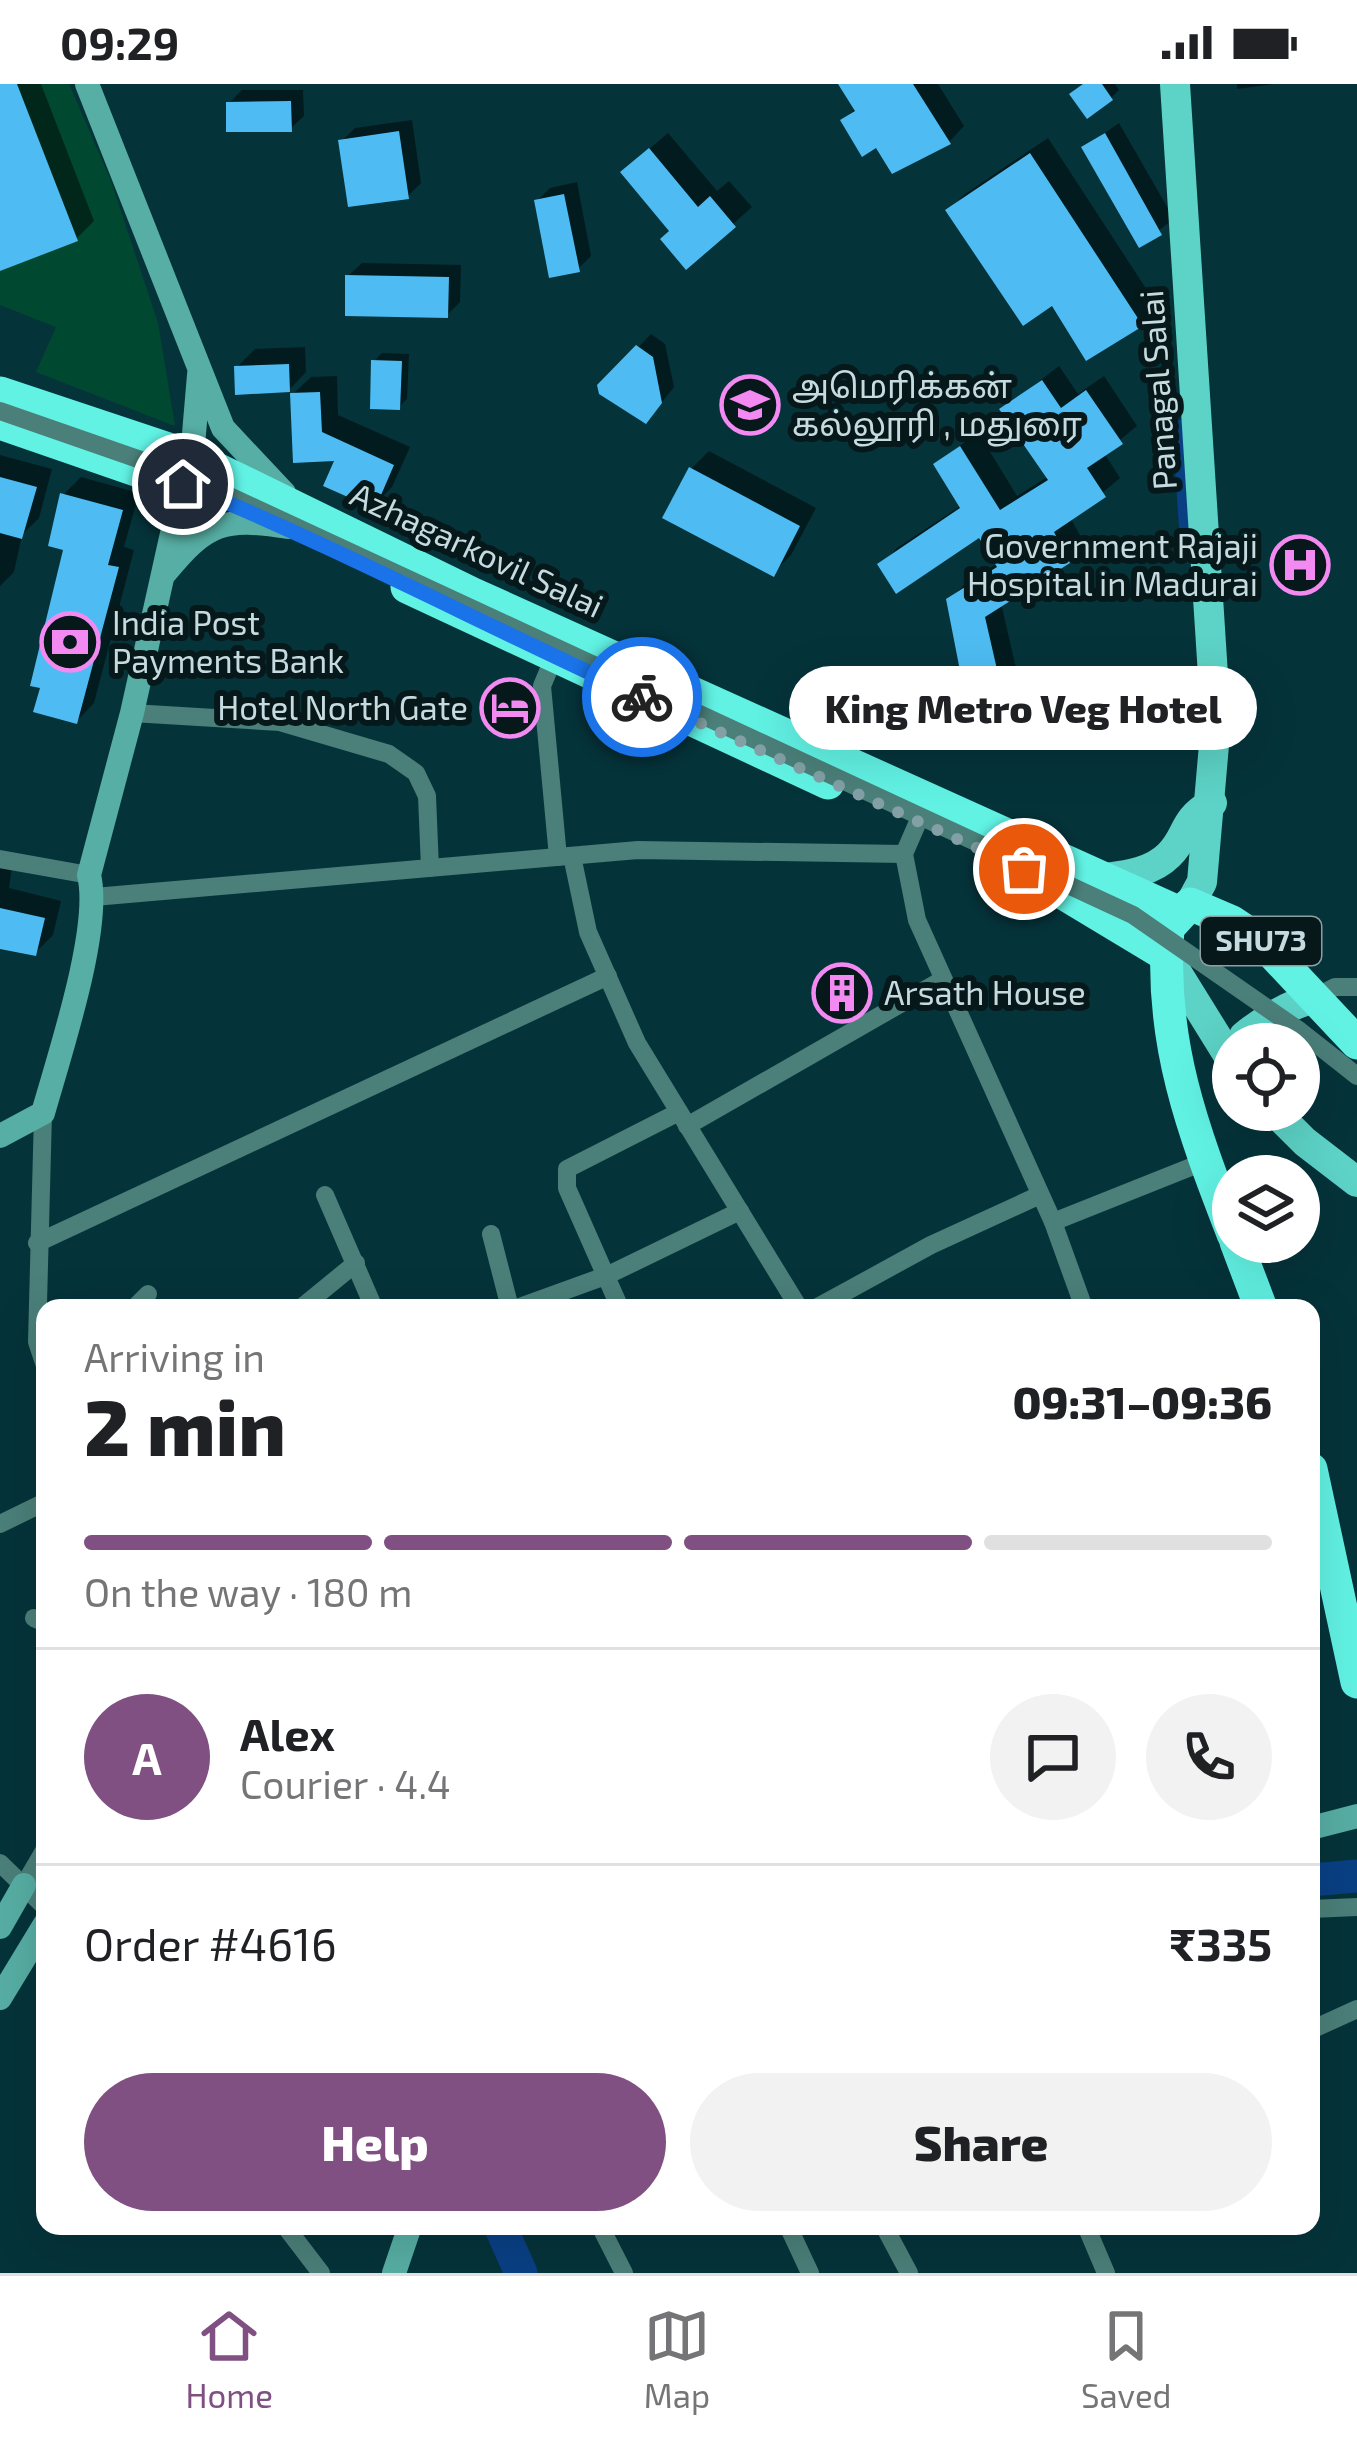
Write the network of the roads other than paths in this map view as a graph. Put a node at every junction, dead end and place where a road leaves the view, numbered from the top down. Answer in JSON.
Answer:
{"nodes":[{"id":1,"x":87,"y":84,"type":"edge"},
{"id":2,"x":1175,"y":84,"type":"edge"},
{"id":3,"x":199,"y":367,"type":"junction"},
{"id":4,"x":0,"y":393,"type":"edge"},
{"id":5,"x":0,"y":411,"type":"edge"},
{"id":6,"x":0,"y":423,"type":"edge"},
{"id":7,"x":188,"y":470,"type":"junction"},
{"id":8,"x":301,"y":521,"type":"junction"},
{"id":9,"x":162,"y":577,"type":"junction"},
{"id":10,"x":554,"y":657,"type":"junction"},
{"id":11,"x":132,"y":713,"type":"junction"},
{"id":12,"x":1211,"y":803,"type":"junction"},
{"id":13,"x":910,"y":839,"type":"junction"},
{"id":14,"x":565,"y":856,"type":"junction"},
{"id":15,"x":0,"y":859,"type":"edge"},
{"id":16,"x":430,"y":868,"type":"junction"},
{"id":17,"x":1106,"y":878,"type":"junction"},
{"id":18,"x":91,"y":886,"type":"junction"},
{"id":19,"x":1184,"y":908,"type":"junction"},
{"id":20,"x":1166,"y":955,"type":"junction"},
{"id":21,"x":608,"y":976,"type":"junction"},
{"id":22,"x":943,"y":980,"type":"junction"},
{"id":23,"x":1357,"y":987,"type":"edge"},
{"id":24,"x":1314,"y":998,"type":"junction"},
{"id":25,"x":1262,"y":1023,"type":"edge"},
{"id":26,"x":1212,"y":1030,"type":"edge"},
{"id":27,"x":1357,"y":1043,"type":"edge"},
{"id":28,"x":1357,"y":1077,"type":"edge"},
{"id":29,"x":43,"y":1113,"type":"junction"},
{"id":30,"x":683,"y":1119,"type":"junction"},
{"id":31,"x":1294,"y":1131,"type":"edge"},
{"id":32,"x":0,"y":1136,"type":"edge"},
{"id":33,"x":1205,"y":1161,"type":"junction"},
{"id":34,"x":1212,"y":1180,"type":"edge"},
{"id":35,"x":1357,"y":1183,"type":"edge"},
{"id":36,"x":325,"y":1195,"type":"dead end"},
{"id":37,"x":1040,"y":1195,"type":"junction"},
{"id":38,"x":740,"y":1211,"type":"junction"},
{"id":39,"x":1053,"y":1222,"type":"junction"},
{"id":40,"x":491,"y":1234,"type":"dead end"},
{"id":41,"x":37,"y":1243,"type":"junction"},
{"id":42,"x":356,"y":1263,"type":"junction"},
{"id":43,"x":1244,"y":1263,"type":"edge"},
{"id":44,"x":608,"y":1274,"type":"junction"},
{"id":45,"x":37,"y":1299,"type":"edge"},
{"id":46,"x":312,"y":1299,"type":"edge"},
{"id":47,"x":370,"y":1299,"type":"edge"},
{"id":48,"x":510,"y":1299,"type":"edge"},
{"id":49,"x":538,"y":1299,"type":"edge"},
{"id":50,"x":617,"y":1299,"type":"edge"},
{"id":51,"x":794,"y":1299,"type":"edge"},
{"id":52,"x":832,"y":1299,"type":"edge"},
{"id":53,"x":1081,"y":1299,"type":"edge"},
{"id":54,"x":1258,"y":1299,"type":"edge"},
{"id":55,"x":36,"y":1506,"type":"edge"},
{"id":56,"x":1320,"y":1511,"type":"edge"},
{"id":57,"x":0,"y":1524,"type":"edge"},
{"id":58,"x":1357,"y":1682,"type":"edge"},
{"id":59,"x":1357,"y":1816,"type":"edge"},
{"id":60,"x":1320,"y":1826,"type":"edge"},
{"id":61,"x":0,"y":1863,"type":"edge"},
{"id":62,"x":36,"y":1865,"type":"edge"},
{"id":63,"x":24,"y":1885,"type":"junction"},
{"id":64,"x":36,"y":1898,"type":"edge"},
{"id":65,"x":1357,"y":1907,"type":"edge"},
{"id":66,"x":1320,"y":1909,"type":"edge"},
{"id":67,"x":0,"y":1927,"type":"edge"},
{"id":68,"x":36,"y":1939,"type":"edge"},
{"id":69,"x":0,"y":1997,"type":"edge"},
{"id":70,"x":1357,"y":2009,"type":"edge"},
{"id":71,"x":1320,"y":2026,"type":"edge"},
{"id":72,"x":292,"y":2235,"type":"edge"},
{"id":73,"x":407,"y":2235,"type":"edge"},
{"id":74,"x":605,"y":2235,"type":"edge"},
{"id":75,"x":792,"y":2235,"type":"edge"},
{"id":76,"x":889,"y":2235,"type":"edge"},
{"id":77,"x":1090,"y":2235,"type":"edge"},
{"id":78,"x":321,"y":2273,"type":"edge"},
{"id":79,"x":394,"y":2273,"type":"edge"},
{"id":80,"x":624,"y":2273,"type":"edge"},
{"id":81,"x":810,"y":2273,"type":"edge"},
{"id":82,"x":910,"y":2273,"type":"edge"},
{"id":83,"x":1106,"y":2273,"type":"edge"}],
"edges":[{"from":1,"to":3,"type":"main road"},
{"from":2,"to":12,"type":"main road","name":"Panagal Salai"},
{"from":3,"to":7,"type":"main road"},
{"from":3,"to":8,"type":"main road"},
{"from":4,"to":7,"type":"highway","name":"Azhagarkovil Salai"},
{"from":5,"to":28,"type":"street","bridge":true},
{"from":6,"to":7,"type":"highway","name":"Azhagarkovil Salai"},
{"from":7,"to":8,"type":"highway","name":"Azhagarkovil Salai"},
{"from":7,"to":9,"type":"main road"},
{"from":8,"to":9,"type":"main road"},
{"from":8,"to":10,"type":"highway","name":"Azhagarkovil Salai"},
{"from":8,"to":17,"type":"highway","name":"Azhagarkovil Salai"},
{"from":9,"to":11,"type":"main road"},
{"from":10,"to":13,"type":"highway","name":"Azhagarkovil Salai"},
{"from":10,"to":14,"type":"street"},
{"from":11,"to":16,"type":"street"},
{"from":11,"to":18,"type":"main road"},
{"from":12,"to":17,"type":"main road"},
{"from":12,"to":19,"type":"main road","name":"Panagal Salai"},
{"from":13,"to":14,"type":"street"},
{"from":13,"to":20,"type":"highway","name":"Azhagarkovil Salai"},
{"from":13,"to":22,"type":"street"},
{"from":14,"to":16,"type":"street"},
{"from":14,"to":21,"type":"street"},
{"from":15,"to":18,"type":"street"},
{"from":16,"to":18,"type":"street"},
{"from":17,"to":19,"type":"highway","name":"Azhagarkovil Salai"},
{"from":18,"to":29,"type":"main road"},
{"from":19,"to":20,"type":"highway","number":"SHU73"},
{"from":19,"to":24,"type":"highway","number":"SHU73"},
{"from":20,"to":26,"type":"main road"},
{"from":20,"to":33,"type":"highway","number":"SHU73"},
{"from":21,"to":30,"type":"street"},
{"from":21,"to":41,"type":"street"},
{"from":22,"to":30,"type":"street"},
{"from":22,"to":37,"type":"street"},
{"from":23,"to":24,"type":"street"},
{"from":24,"to":25,"type":"main road"},
{"from":24,"to":27,"type":"highway","number":"SHU73"},
{"from":24,"to":28,"type":"main road"},
{"from":29,"to":32,"type":"main road"},
{"from":29,"to":41,"type":"street"},
{"from":30,"to":38,"type":"street"},
{"from":30,"to":44,"type":"street"},
{"from":31,"to":35,"type":"main road"},
{"from":33,"to":34,"type":"highway","number":"SHU73"},
{"from":33,"to":39,"type":"street"},
{"from":36,"to":42,"type":"street"},
{"from":37,"to":39,"type":"street"},
{"from":37,"to":52,"type":"street"},
{"from":38,"to":44,"type":"street"},
{"from":38,"to":51,"type":"street"},
{"from":39,"to":53,"type":"street"},
{"from":40,"to":48,"type":"street"},
{"from":41,"to":45,"type":"street"},
{"from":42,"to":46,"type":"street"},
{"from":42,"to":47,"type":"street"},
{"from":43,"to":54,"type":"highway","number":"SHU73"},
{"from":44,"to":49,"type":"street"},
{"from":44,"to":50,"type":"street"},
{"from":55,"to":57,"type":"street"},
{"from":56,"to":58,"type":"highway"},
{"from":59,"to":60,"type":"main road"},
{"from":61,"to":63,"type":"street"},
{"from":62,"to":63,"type":"street"},
{"from":63,"to":64,"type":"street"},
{"from":63,"to":67,"type":"main road"},
{"from":65,"to":66,"type":"street"},
{"from":68,"to":69,"type":"main road"},
{"from":70,"to":71,"type":"street"},
{"from":72,"to":78,"type":"street"},
{"from":73,"to":79,"type":"main road"},
{"from":74,"to":80,"type":"street"},
{"from":75,"to":81,"type":"street"},
{"from":76,"to":82,"type":"street"},
{"from":77,"to":83,"type":"street"}]}
